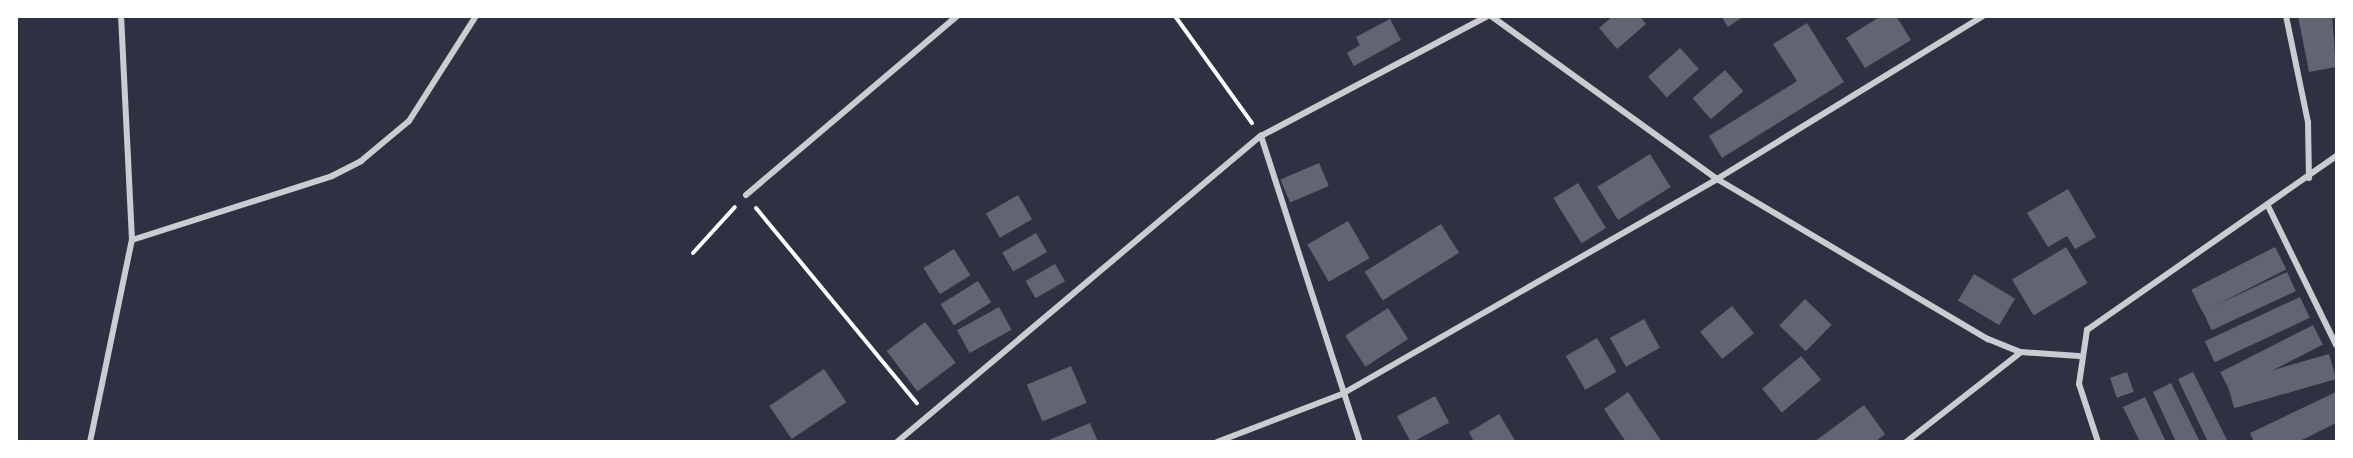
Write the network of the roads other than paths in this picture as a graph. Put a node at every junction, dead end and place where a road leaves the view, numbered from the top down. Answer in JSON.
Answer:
{"nodes":[{"id":1,"x":121,"y":16,"type":"edge"},
{"id":2,"x":476,"y":16,"type":"edge"},
{"id":3,"x":957,"y":16,"type":"edge"},
{"id":4,"x":1489,"y":16,"type":"edge"},
{"id":5,"x":1983,"y":16,"type":"edge"},
{"id":6,"x":2286,"y":16,"type":"edge"},
{"id":7,"x":1261,"y":136,"type":"junction"},
{"id":8,"x":2337,"y":156,"type":"edge"},
{"id":9,"x":2308,"y":178,"type":"junction"},
{"id":10,"x":1717,"y":179,"type":"junction"},
{"id":11,"x":746,"y":195,"type":"road end"},
{"id":12,"x":2268,"y":206,"type":"junction"},
{"id":13,"x":132,"y":240,"type":"junction"},
{"id":14,"x":2337,"y":345,"type":"edge"},
{"id":15,"x":2022,"y":352,"type":"junction"},
{"id":16,"x":2079,"y":356,"type":"junction"},
{"id":17,"x":1342,"y":394,"type":"junction"},
{"id":18,"x":90,"y":441,"type":"edge"},
{"id":19,"x":897,"y":441,"type":"edge"},
{"id":20,"x":1217,"y":441,"type":"edge"},
{"id":21,"x":1360,"y":441,"type":"edge"},
{"id":22,"x":1906,"y":441,"type":"edge"},
{"id":23,"x":2098,"y":441,"type":"edge"}],
"edges":[{"from":1,"to":13,"type":"street"},
{"from":2,"to":13,"type":"street"},
{"from":3,"to":11,"type":"street"},
{"from":4,"to":7,"type":"street"},
{"from":4,"to":10,"type":"street"},
{"from":5,"to":10,"type":"street"},
{"from":6,"to":9,"type":"street"},
{"from":7,"to":17,"type":"street"},
{"from":7,"to":19,"type":"street"},
{"from":8,"to":9,"type":"street"},
{"from":9,"to":12,"type":"street"},
{"from":10,"to":15,"type":"street"},
{"from":10,"to":17,"type":"street"},
{"from":12,"to":14,"type":"street"},
{"from":12,"to":16,"type":"street"},
{"from":13,"to":18,"type":"street"},
{"from":15,"to":16,"type":"street"},
{"from":15,"to":22,"type":"street"},
{"from":16,"to":23,"type":"street"},
{"from":17,"to":20,"type":"street"},
{"from":17,"to":21,"type":"street"}]}
